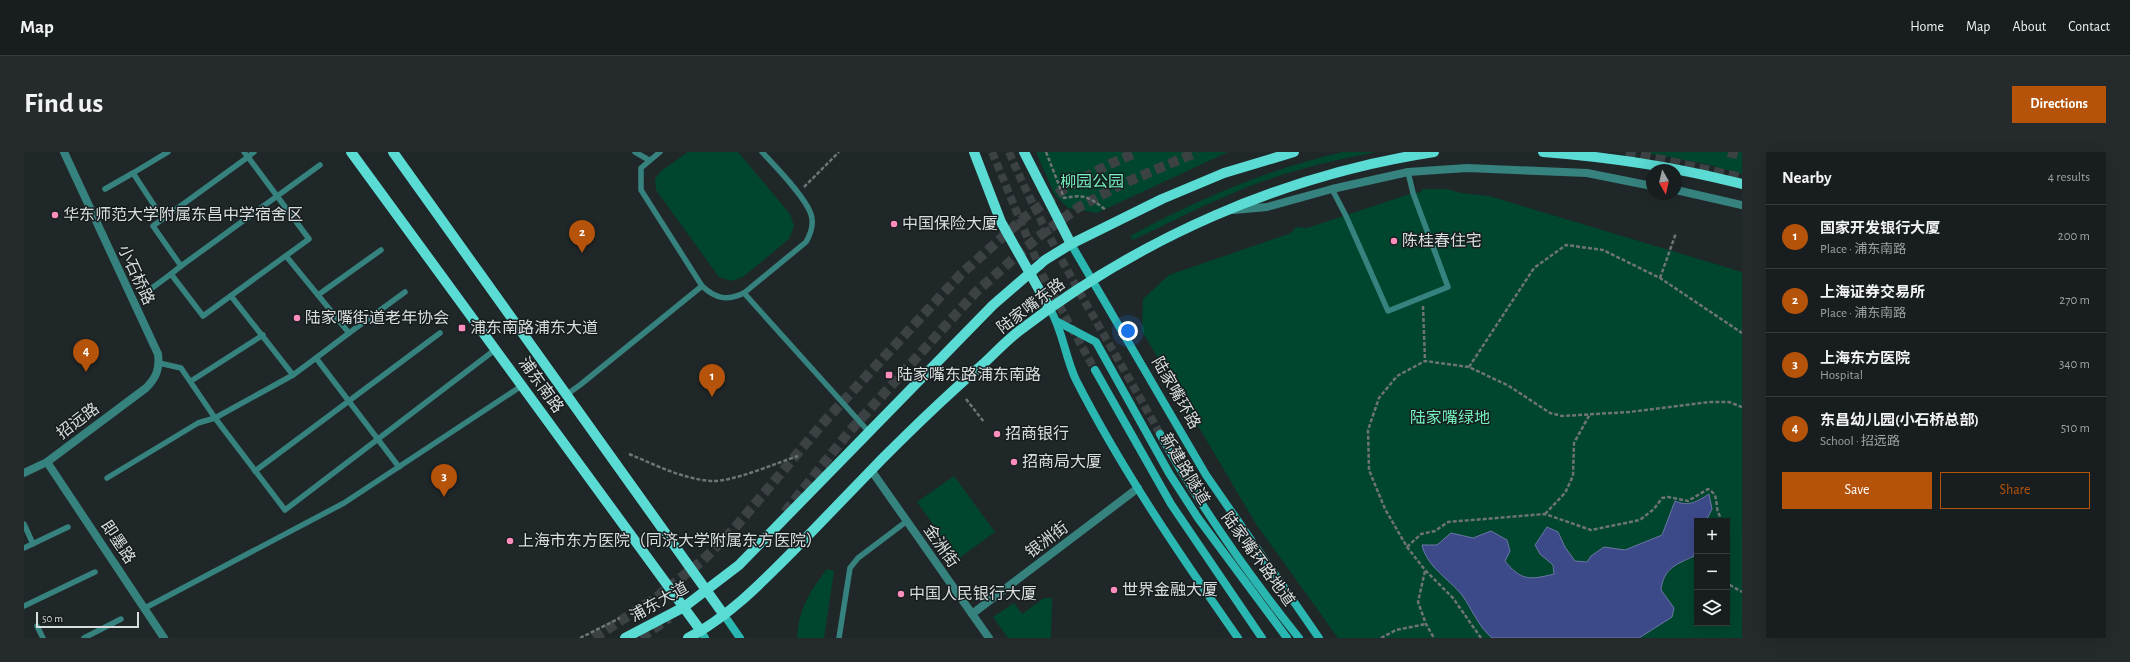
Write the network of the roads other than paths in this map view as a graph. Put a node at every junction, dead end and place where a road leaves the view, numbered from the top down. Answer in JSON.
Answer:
{"nodes":[{"id":1,"x":64,"y":152,"type":"edge"},
{"id":2,"x":168,"y":152,"type":"edge"},
{"id":3,"x":254,"y":152,"type":"edge"},
{"id":4,"x":351,"y":152,"type":"edge"},
{"id":5,"x":635,"y":152,"type":"edge"},
{"id":6,"x":660,"y":152,"type":"edge"},
{"id":7,"x":762,"y":152,"type":"edge"},
{"id":8,"x":974,"y":152,"type":"edge"},
{"id":9,"x":1024,"y":152,"type":"edge"},
{"id":10,"x":1294,"y":152,"type":"edge"},
{"id":11,"x":1434,"y":152,"type":"edge"},
{"id":12,"x":1543,"y":152,"type":"edge"},
{"id":13,"x":396,"y":153,"type":"edge"},
{"id":14,"x":246,"y":154,"type":"edge"},
{"id":15,"x":649,"y":160,"type":"junction"},
{"id":16,"x":320,"y":165,"type":"dead end"},
{"id":17,"x":1408,"y":172,"type":"junction"},
{"id":18,"x":133,"y":173,"type":"junction"},
{"id":19,"x":1742,"y":184,"type":"edge"},
{"id":20,"x":1646,"y":185,"type":"edge"},
{"id":21,"x":105,"y":189,"type":"dead end"},
{"id":22,"x":1332,"y":189,"type":"junction"},
{"id":23,"x":1682,"y":191,"type":"edge"},
{"id":24,"x":277,"y":196,"type":"junction"},
{"id":25,"x":1742,"y":205,"type":"edge"},
{"id":26,"x":1224,"y":210,"type":"junction"},
{"id":27,"x":163,"y":219,"type":"junction"},
{"id":28,"x":1071,"y":244,"type":"junction"},
{"id":29,"x":380,"y":250,"type":"dead end"},
{"id":30,"x":286,"y":256,"type":"junction"},
{"id":31,"x":181,"y":266,"type":"junction"},
{"id":32,"x":1028,"y":273,"type":"junction"},
{"id":33,"x":171,"y":274,"type":"junction"},
{"id":34,"x":1093,"y":280,"type":"junction"},
{"id":35,"x":702,"y":286,"type":"junction"},
{"id":36,"x":148,"y":291,"type":"dead end"},
{"id":37,"x":405,"y":292,"type":"dead end"},
{"id":38,"x":744,"y":293,"type":"junction"},
{"id":39,"x":318,"y":295,"type":"junction"},
{"id":40,"x":231,"y":296,"type":"junction"},
{"id":41,"x":1050,"y":309,"type":"junction"},
{"id":42,"x":1058,"y":322,"type":"junction"},
{"id":43,"x":349,"y":333,"type":"junction"},
{"id":44,"x":440,"y":333,"type":"dead end"},
{"id":45,"x":263,"y":335,"type":"junction"},
{"id":46,"x":496,"y":349,"type":"junction"},
{"id":47,"x":316,"y":358,"type":"junction"},
{"id":48,"x":159,"y":363,"type":"junction"},
{"id":49,"x":1095,"y":370,"type":"tunnel mouth"},
{"id":50,"x":292,"y":375,"type":"junction"},
{"id":51,"x":191,"y":381,"type":"junction"},
{"id":52,"x":523,"y":385,"type":"junction"},
{"id":53,"x":566,"y":395,"type":"junction"},
{"id":54,"x":348,"y":402,"type":"junction"},
{"id":55,"x":215,"y":418,"type":"junction"},
{"id":56,"x":869,"y":432,"type":"junction"},
{"id":57,"x":1160,"y":434,"type":"tunnel mouth"},
{"id":58,"x":377,"y":440,"type":"junction"},
{"id":59,"x":47,"y":462,"type":"junction"},
{"id":60,"x":399,"y":467,"type":"junction"},
{"id":61,"x":871,"y":470,"type":"junction"},
{"id":62,"x":255,"y":471,"type":"junction"},
{"id":63,"x":24,"y":473,"type":"edge"},
{"id":64,"x":107,"y":478,"type":"dead end"},
{"id":65,"x":1138,"y":488,"type":"junction"},
{"id":66,"x":907,"y":521,"type":"junction"},
{"id":67,"x":24,"y":524,"type":"edge"},
{"id":68,"x":68,"y":527,"type":"dead end"},
{"id":69,"x":33,"y":544,"type":"junction"},
{"id":70,"x":24,"y":548,"type":"edge"},
{"id":71,"x":95,"y":572,"type":"dead end"},
{"id":72,"x":707,"y":591,"type":"junction"},
{"id":73,"x":24,"y":606,"type":"edge"},
{"id":74,"x":684,"y":607,"type":"junction"},
{"id":75,"x":145,"y":608,"type":"junction"},
{"id":76,"x":972,"y":614,"type":"junction"},
{"id":77,"x":724,"y":615,"type":"junction"},
{"id":78,"x":121,"y":619,"type":"dead end"},
{"id":79,"x":37,"y":626,"type":"dead end"},
{"id":80,"x":703,"y":635,"type":"edge"},
{"id":81,"x":43,"y":638,"type":"edge"},
{"id":82,"x":84,"y":638,"type":"edge"},
{"id":83,"x":164,"y":638,"type":"edge"},
{"id":84,"x":625,"y":638,"type":"edge"},
{"id":85,"x":688,"y":638,"type":"edge"},
{"id":86,"x":740,"y":638,"type":"edge"},
{"id":87,"x":839,"y":638,"type":"edge"},
{"id":88,"x":989,"y":638,"type":"edge"},
{"id":89,"x":1238,"y":638,"type":"edge"},
{"id":90,"x":1262,"y":638,"type":"edge"},
{"id":91,"x":1286,"y":638,"type":"edge"},
{"id":92,"x":1299,"y":638,"type":"edge"},
{"id":93,"x":1320,"y":638,"type":"edge"}],
"edges":[{"from":1,"to":48,"type":"street","name":"小石桥路"},
{"from":2,"to":18,"type":"lane"},
{"from":3,"to":14,"type":"lane"},
{"from":4,"to":46,"type":"main road","name":"浦东南路"},
{"from":5,"to":15,"type":"lane"},
{"from":6,"to":15,"type":"lane"},
{"from":7,"to":38,"type":"lane"},
{"from":8,"to":32,"type":"main road"},
{"from":9,"to":28,"type":"main road","name":"陆家嘴环路"},
{"from":10,"to":28,"type":"main road","name":"陆家嘴东路"},
{"from":11,"to":26,"type":"main road","name":"陆家嘴东路"},
{"from":12,"to":19,"type":"main road"},
{"from":13,"to":53,"type":"main road","name":"浦东南路"},
{"from":14,"to":24,"type":"lane"},
{"from":14,"to":27,"type":"lane"},
{"from":15,"to":35,"type":"lane"},
{"from":16,"to":24,"type":"lane"},
{"from":17,"to":20,"type":"street"},
{"from":17,"to":22,"type":"street"},
{"from":17,"to":22,"type":"lane"},
{"from":18,"to":21,"type":"lane"},
{"from":18,"to":27,"type":"lane"},
{"from":22,"to":26,"type":"street"},
{"from":23,"to":25,"type":"street"},
{"from":24,"to":30,"type":"lane"},
{"from":24,"to":31,"type":"lane"},
{"from":26,"to":34,"type":"main road","name":"陆家嘴东路"},
{"from":27,"to":31,"type":"lane"},
{"from":28,"to":32,"type":"main road","name":"陆家嘴东路"},
{"from":28,"to":34,"type":"main road","name":"陆家嘴环路"},
{"from":29,"to":39,"type":"lane"},
{"from":30,"to":39,"type":"lane"},
{"from":30,"to":40,"type":"lane"},
{"from":31,"to":33,"type":"lane"},
{"from":32,"to":41,"type":"main road"},
{"from":32,"to":56,"type":"main road","name":"陆家嘴东路"},
{"from":33,"to":36,"type":"lane"},
{"from":33,"to":40,"type":"lane"},
{"from":34,"to":41,"type":"main road","name":"陆家嘴东路"},
{"from":34,"to":93,"type":"main road","name":"陆家嘴环路"},
{"from":35,"to":38,"type":"lane"},
{"from":35,"to":53,"type":"lane"},
{"from":37,"to":43,"type":"lane"},
{"from":38,"to":56,"type":"lane"},
{"from":39,"to":43,"type":"lane"},
{"from":40,"to":45,"type":"lane"},
{"from":41,"to":42,"type":"main road"},
{"from":41,"to":61,"type":"main road","name":"陆家嘴东路"},
{"from":42,"to":65,"type":"main road"},
{"from":42,"to":91,"type":"main road","name":"新建路隧道"},
{"from":43,"to":47,"type":"lane"},
{"from":44,"to":54,"type":"lane"},
{"from":45,"to":50,"type":"lane"},
{"from":45,"to":51,"type":"lane"},
{"from":46,"to":52,"type":"main road","name":"浦东南路"},
{"from":46,"to":58,"type":"lane"},
{"from":47,"to":50,"type":"lane"},
{"from":47,"to":54,"type":"lane"},
{"from":48,"to":51,"type":"lane"},
{"from":48,"to":59,"type":"street","name":"招远路"},
{"from":49,"to":90,"type":"main road"},
{"from":50,"to":55,"type":"lane"},
{"from":51,"to":55,"type":"lane"},
{"from":52,"to":60,"type":"lane"},
{"from":52,"to":74,"type":"main road","name":"浦东南路"},
{"from":53,"to":72,"type":"main road","name":"浦东南路"},
{"from":54,"to":58,"type":"lane"},
{"from":54,"to":62,"type":"lane"},
{"from":55,"to":62,"type":"lane"},
{"from":55,"to":64,"type":"lane"},
{"from":56,"to":72,"type":"main road","name":"陆家嘴东路"},
{"from":57,"to":92,"type":"main road","name":"陆家嘴环路地道"},
{"from":58,"to":60,"type":"lane"},
{"from":58,"to":62,"type":"lane"},
{"from":59,"to":63,"type":"street","name":"招远路"},
{"from":59,"to":75,"type":"street","name":"即墨路"},
{"from":60,"to":75,"type":"lane"},
{"from":61,"to":66,"type":"street","name":"金洲街"},
{"from":61,"to":77,"type":"main road","name":"陆家嘴东路"},
{"from":65,"to":76,"type":"street","name":"银洲街"},
{"from":65,"to":89,"type":"main road"},
{"from":66,"to":76,"type":"street","name":"金洲街"},
{"from":66,"to":87,"type":"lane"},
{"from":67,"to":69,"type":"lane"},
{"from":68,"to":69,"type":"lane"},
{"from":69,"to":70,"type":"lane"},
{"from":71,"to":73,"type":"lane"},
{"from":72,"to":74,"type":"main road","name":"浦东大道"},
{"from":72,"to":77,"type":"main road","name":"浦东南路"},
{"from":74,"to":80,"type":"main road","name":"浦东南路"},
{"from":74,"to":84,"type":"main road","name":"浦东大道"},
{"from":75,"to":83,"type":"street","name":"即墨路"},
{"from":76,"to":88,"type":"street","name":"金洲街"},
{"from":77,"to":80,"type":"main road"},
{"from":77,"to":86,"type":"main road","name":"浦东南路"},
{"from":78,"to":82,"type":"lane"},
{"from":79,"to":81,"type":"lane"},
{"from":80,"to":85,"type":"main road"}]}
